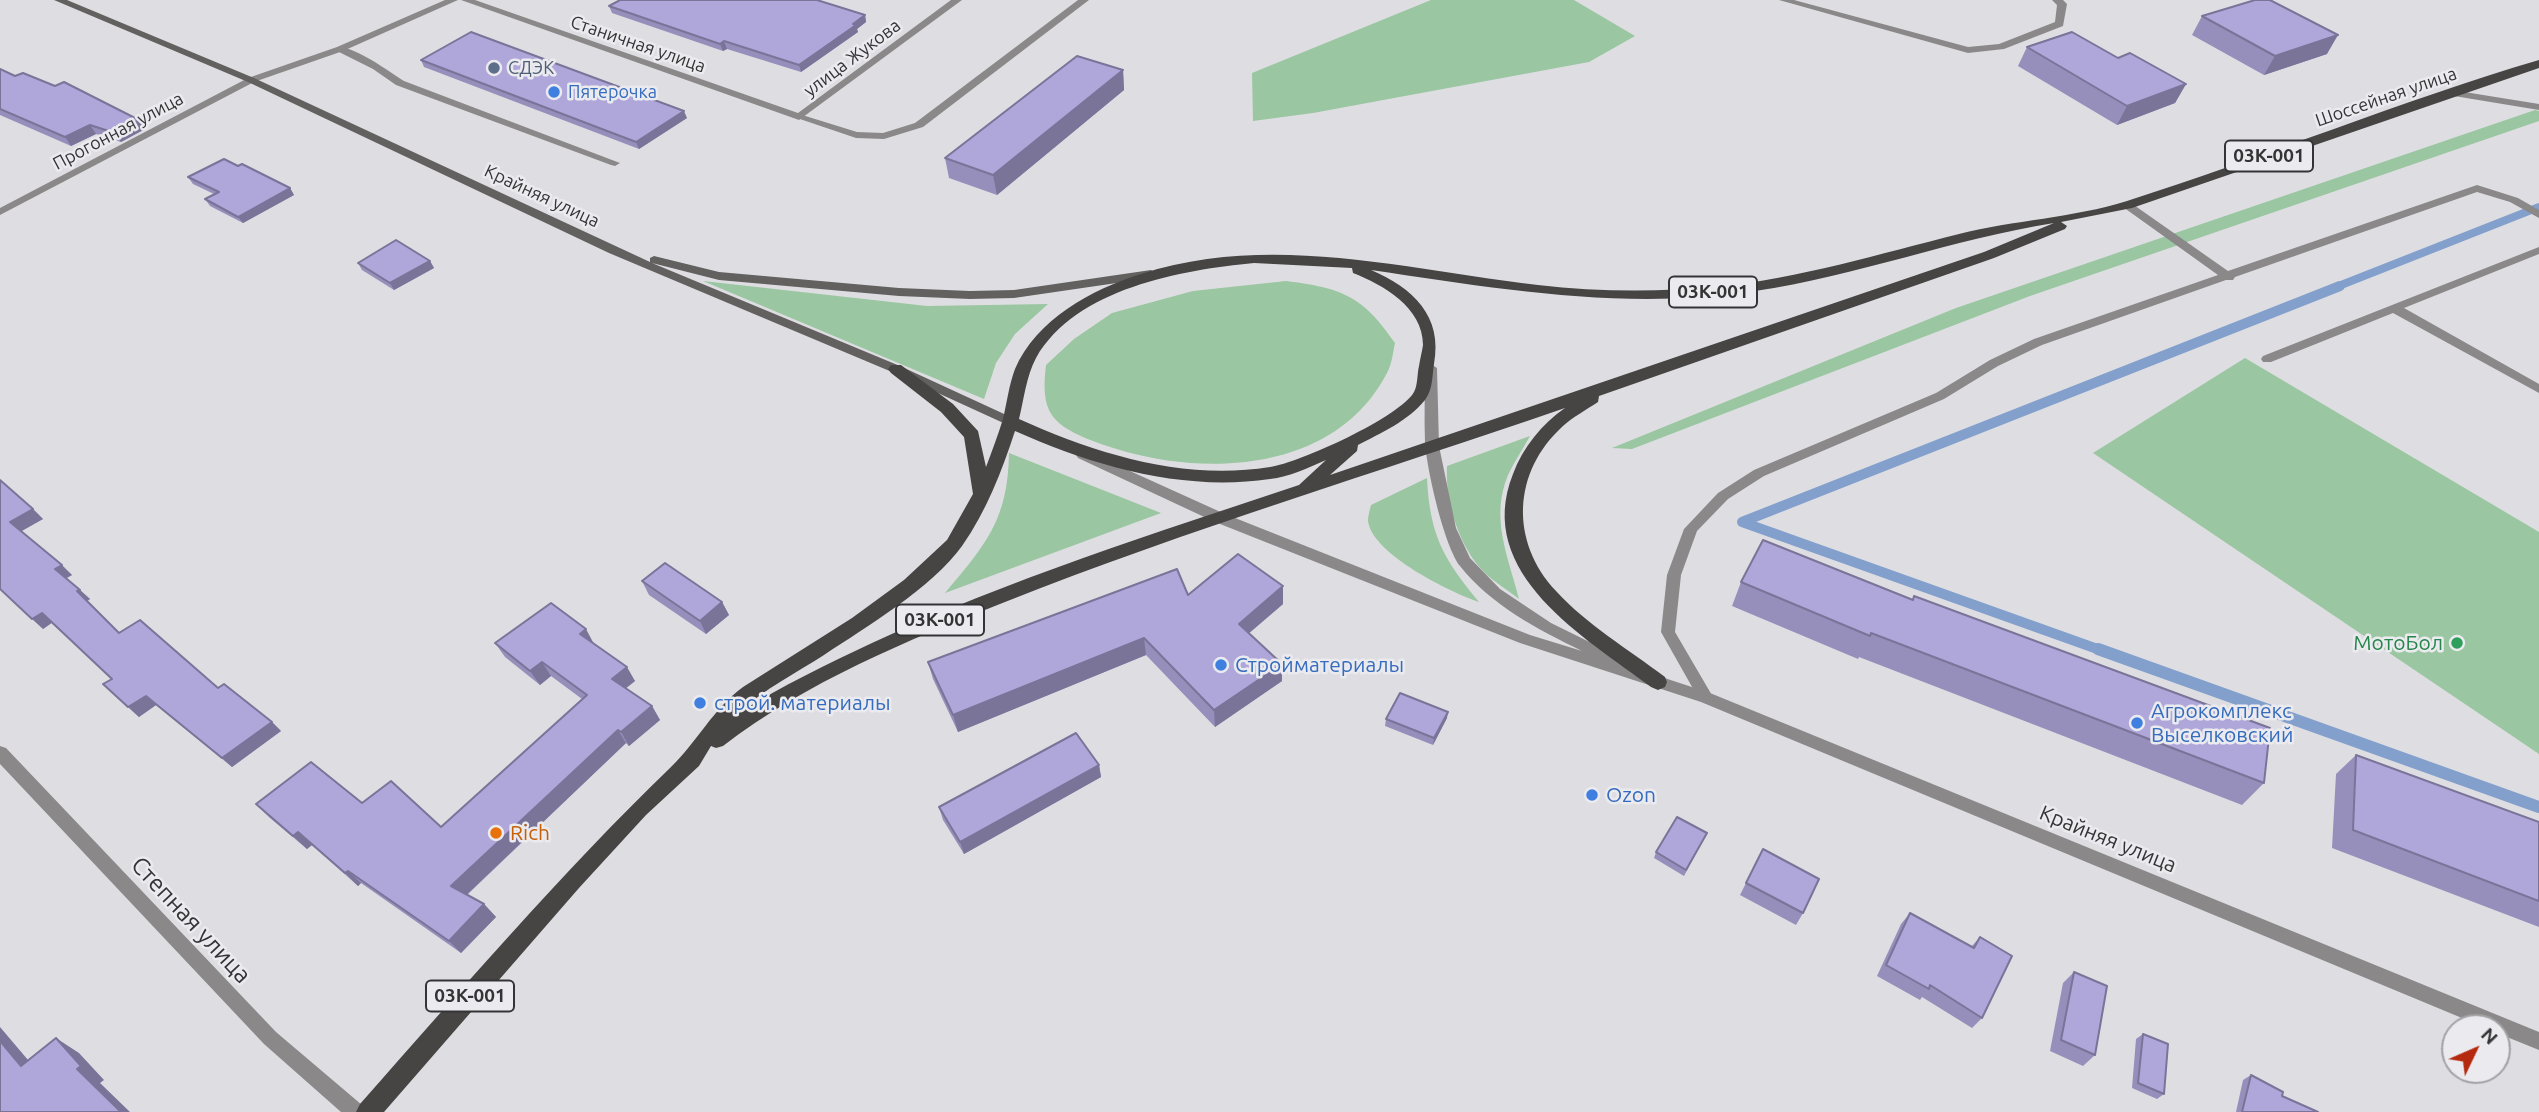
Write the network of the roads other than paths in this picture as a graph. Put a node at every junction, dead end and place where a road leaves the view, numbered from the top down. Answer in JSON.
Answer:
{"nodes":[{"id":1,"x":59,"y":0,"type":"edge"},
{"id":2,"x":453,"y":0,"type":"edge"},
{"id":3,"x":466,"y":0,"type":"edge"},
{"id":4,"x":957,"y":0,"type":"edge"},
{"id":5,"x":1084,"y":0,"type":"edge"},
{"id":6,"x":1784,"y":0,"type":"edge"},
{"id":7,"x":2057,"y":0,"type":"edge"},
{"id":8,"x":340,"y":49,"type":"junction"},
{"id":9,"x":2539,"y":64,"type":"edge"},
{"id":10,"x":251,"y":80,"type":"junction"},
{"id":11,"x":2452,"y":93,"type":"junction"},
{"id":12,"x":2539,"y":107,"type":"edge"},
{"id":13,"x":799,"y":117,"type":"junction"},
{"id":14,"x":615,"y":163,"type":"dead end"},
{"id":15,"x":2127,"y":205,"type":"junction"},
{"id":16,"x":0,"y":212,"type":"edge"},
{"id":17,"x":2085,"y":215,"type":"junction"},
{"id":18,"x":2539,"y":215,"type":"edge"},
{"id":19,"x":2539,"y":250,"type":"edge"},
{"id":20,"x":613,"y":251,"type":"junction"},
{"id":21,"x":1335,"y":261,"type":"junction"},
{"id":22,"x":1159,"y":273,"type":"junction"},
{"id":23,"x":2229,"y":277,"type":"junction"},
{"id":24,"x":2394,"y":308,"type":"junction"},
{"id":25,"x":1431,"y":342,"type":"junction"},
{"id":26,"x":2267,"y":359,"type":"dead end"},
{"id":27,"x":896,"y":369,"type":"junction"},
{"id":28,"x":1607,"y":387,"type":"junction"},
{"id":29,"x":2539,"y":389,"type":"edge"},
{"id":30,"x":1010,"y":422,"type":"junction"},
{"id":31,"x":1361,"y":438,"type":"junction"},
{"id":32,"x":1062,"y":446,"type":"junction"},
{"id":33,"x":1432,"y":446,"type":"junction"},
{"id":34,"x":1302,"y":491,"type":"junction"},
{"id":35,"x":982,"y":496,"type":"junction"},
{"id":36,"x":1220,"y":518,"type":"junction"},
{"id":37,"x":1658,"y":682,"type":"junction"},
{"id":38,"x":1705,"y":697,"type":"junction"},
{"id":39,"x":0,"y":753,"type":"edge"},
{"id":40,"x":683,"y":768,"type":"junction"},
{"id":41,"x":2539,"y":1041,"type":"edge"},
{"id":42,"x":355,"y":1112,"type":"edge"},
{"id":43,"x":368,"y":1112,"type":"edge"}],
"edges":[{"from":1,"to":10,"type":"main road","name":"Крайняя улица"},
{"from":2,"to":8,"type":"street","name":"Прогонная улица"},
{"from":3,"to":13,"type":"street","name":"Станичная улица"},
{"from":4,"to":13,"type":"street","name":"улица Жукова"},
{"from":5,"to":13,"type":"street","name":"Станичная улица"},
{"from":6,"to":7,"type":"street"},
{"from":8,"to":10,"type":"street","name":"Прогонная улица"},
{"from":8,"to":14,"type":"street"},
{"from":9,"to":11,"type":"main road","name":"Шоссейная улица","number":"03К-001"},
{"from":10,"to":16,"type":"street","name":"Прогонная улица"},
{"from":10,"to":20,"type":"main road","name":"Крайняя улица"},
{"from":11,"to":12,"type":"street"},
{"from":11,"to":15,"type":"main road","name":"Шоссейная улица","number":"03К-001"},
{"from":15,"to":17,"type":"main road","name":"Шоссейная улица","number":"03К-001"},
{"from":15,"to":23,"type":"street"},
{"from":17,"to":21,"type":"main road","number":"03К-001"},
{"from":17,"to":28,"type":"main road","number":"03К-001"},
{"from":18,"to":23,"type":"street"},
{"from":19,"to":24,"type":"street"},
{"from":20,"to":22,"type":"main road","number":"03К-001"},
{"from":20,"to":27,"type":"main road","name":"Крайняя улица"},
{"from":21,"to":22,"type":"main road","number":"03К-001"},
{"from":21,"to":25,"type":"main road","number":"03К-001"},
{"from":22,"to":30,"type":"main road","number":"03К-001"},
{"from":23,"to":38,"type":"street"},
{"from":24,"to":26,"type":"street"},
{"from":24,"to":29,"type":"street"},
{"from":25,"to":31,"type":"main road"},
{"from":25,"to":33,"type":"street","number":"03К-001"},
{"from":27,"to":30,"type":"main road","name":"Крайняя улица"},
{"from":27,"to":35,"type":"main road"},
{"from":28,"to":33,"type":"main road","number":"03К-001"},
{"from":28,"to":37,"type":"main road","number":"03К-001"},
{"from":30,"to":32,"type":"main road"},
{"from":30,"to":35,"type":"main road","number":"03К-001"},
{"from":31,"to":32,"type":"main road"},
{"from":31,"to":34,"type":"main road"},
{"from":32,"to":36,"type":"street"},
{"from":33,"to":34,"type":"main road","number":"03К-001"},
{"from":33,"to":37,"type":"street","number":"03К-001"},
{"from":34,"to":36,"type":"main road","number":"03К-001"},
{"from":35,"to":40,"type":"main road","number":"03К-001"},
{"from":36,"to":37,"type":"street"},
{"from":36,"to":40,"type":"main road","number":"03К-001"},
{"from":37,"to":38,"type":"street","name":"Крайняя улица"},
{"from":38,"to":41,"type":"street","name":"Крайняя улица"},
{"from":39,"to":42,"type":"street","name":"Степная улица"},
{"from":40,"to":43,"type":"main road","number":"03К-001"}]}
